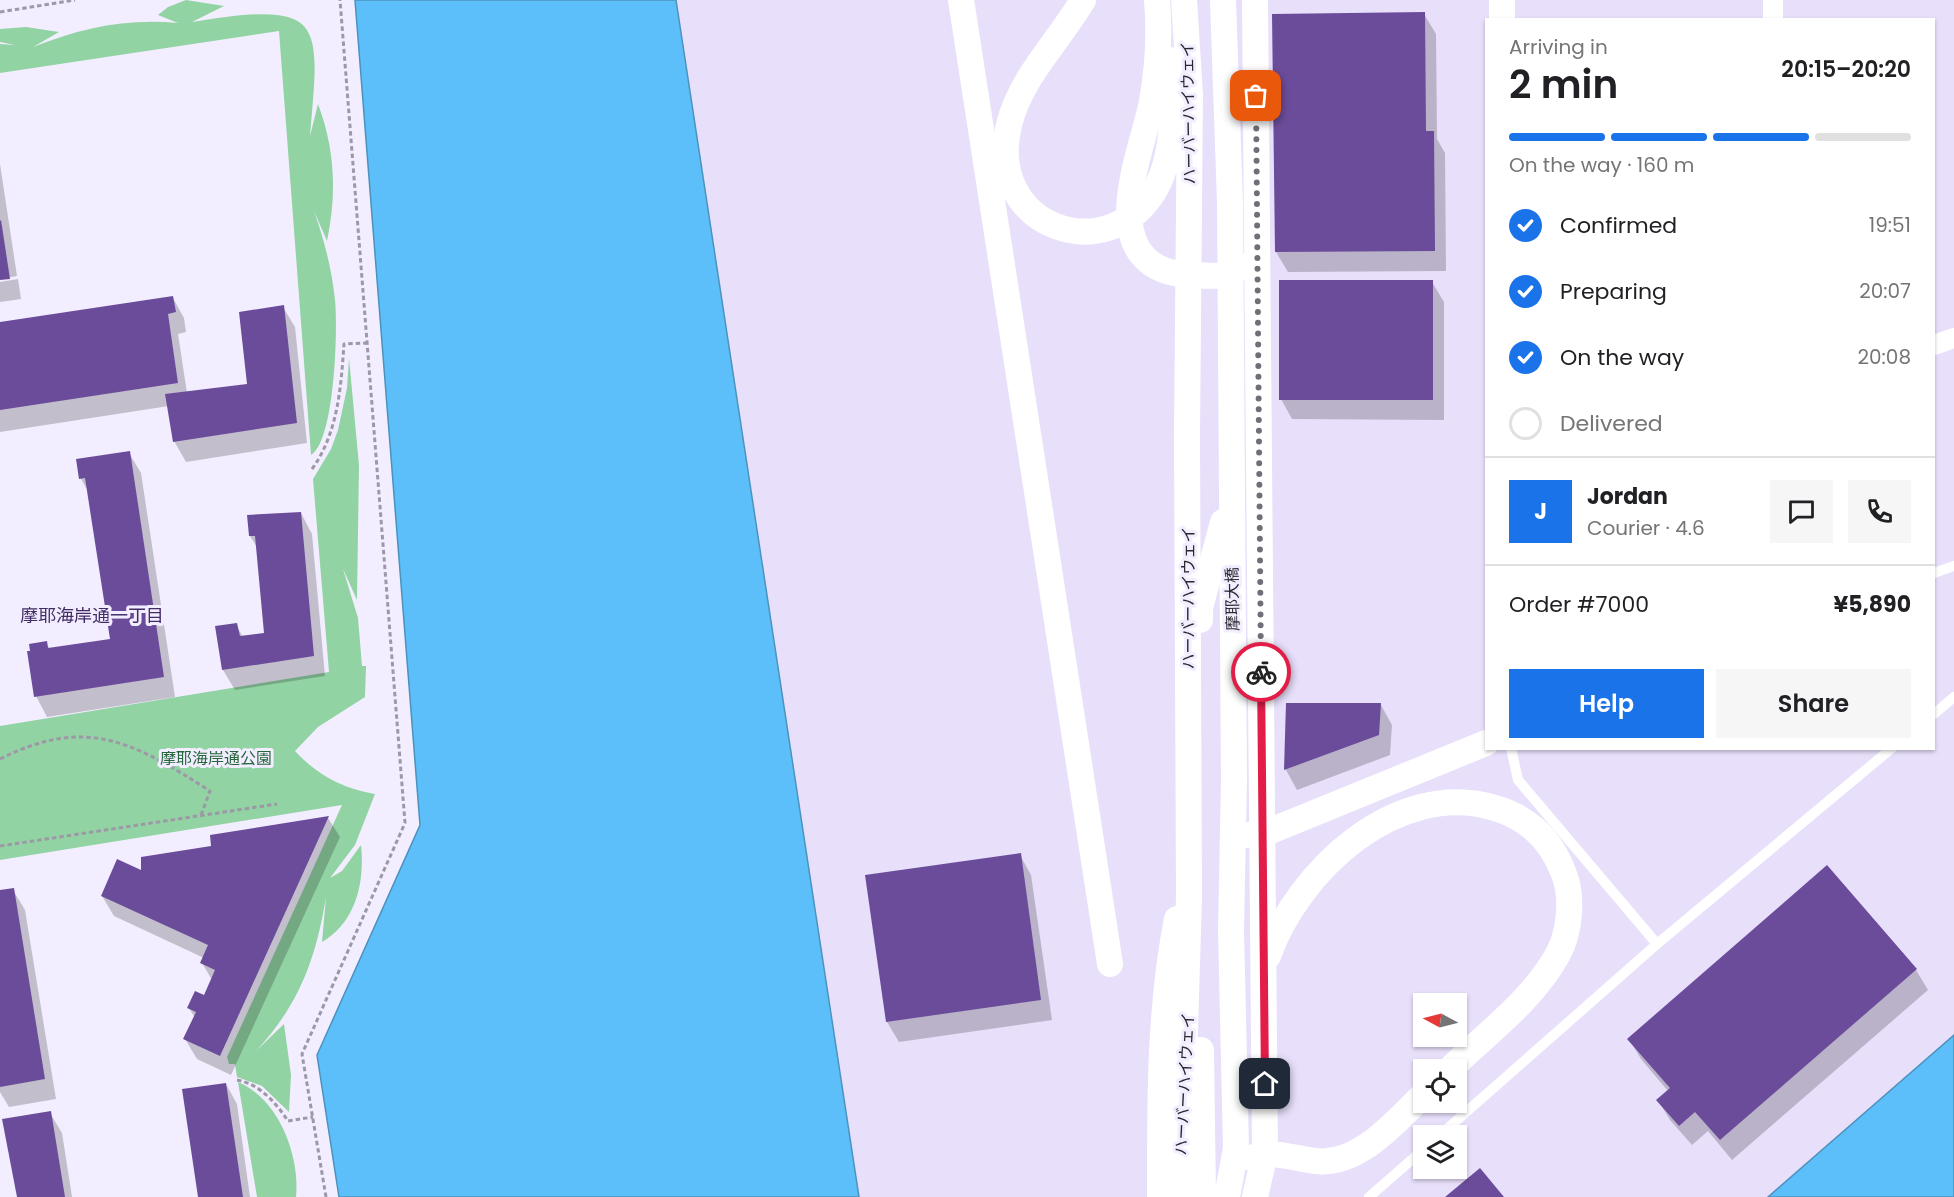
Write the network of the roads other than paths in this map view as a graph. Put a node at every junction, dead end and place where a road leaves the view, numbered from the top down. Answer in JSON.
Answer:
{"nodes":[{"id":1,"x":961,"y":0,"type":"edge"},
{"id":2,"x":1157,"y":0,"type":"edge"},
{"id":3,"x":1164,"y":0,"type":"edge"},
{"id":4,"x":1184,"y":0,"type":"edge"},
{"id":5,"x":1194,"y":0,"type":"edge"},
{"id":6,"x":1224,"y":0,"type":"edge"},
{"id":7,"x":1255,"y":0,"type":"edge"},
{"id":8,"x":1502,"y":0,"type":"edge"},
{"id":9,"x":1773,"y":0,"type":"edge"},
{"id":10,"x":1078,"y":8,"type":"edge"},
{"id":11,"x":1502,"y":18,"type":"edge"},
{"id":12,"x":1773,"y":18,"type":"edge"},
{"id":13,"x":1256,"y":27,"type":"junction"},
{"id":14,"x":1229,"y":276,"type":"junction"},
{"id":15,"x":1954,"y":338,"type":"edge"},
{"id":16,"x":1935,"y":345,"type":"edge"},
{"id":17,"x":1231,"y":489,"type":"junction"},
{"id":18,"x":1954,"y":566,"type":"edge"},
{"id":19,"x":1935,"y":573,"type":"edge"},
{"id":20,"x":1954,"y":697,"type":"edge"},
{"id":21,"x":1935,"y":713,"type":"edge"},
{"id":22,"x":1485,"y":743,"type":"edge"},
{"id":23,"x":1511,"y":750,"type":"edge"},
{"id":24,"x":1890,"y":750,"type":"edge"},
{"id":25,"x":1263,"y":834,"type":"junction"},
{"id":26,"x":1233,"y":836,"type":"junction"},
{"id":27,"x":1657,"y":944,"type":"junction"},
{"id":28,"x":1110,"y":964,"type":"dead end"},
{"id":29,"x":1461,"y":1059,"type":"edge"},
{"id":30,"x":1413,"y":1103,"type":"edge"},
{"id":31,"x":1451,"y":1125,"type":"edge"},
{"id":32,"x":1266,"y":1153,"type":"junction"},
{"id":33,"x":1413,"y":1159,"type":"edge"},
{"id":34,"x":1227,"y":1190,"type":"edge"},
{"id":35,"x":1160,"y":1197,"type":"edge"},
{"id":36,"x":1180,"y":1197,"type":"edge"},
{"id":37,"x":1203,"y":1197,"type":"edge"},
{"id":38,"x":1255,"y":1197,"type":"edge"},
{"id":39,"x":1369,"y":1197,"type":"edge"}],
"edges":[{"from":1,"to":28,"type":"street"},
{"from":2,"to":14,"type":"street"},
{"from":3,"to":10,"type":"street"},
{"from":4,"to":36,"type":"street","name":"ハーバーハイウェイ"},
{"from":5,"to":37,"type":"street","name":"ハーバーハイウェイ"},
{"from":6,"to":14,"type":"street","name":"摩耶大橋"},
{"from":7,"to":13,"type":"street","name":"摩耶大橋"},
{"from":8,"to":11,"type":"street"},
{"from":9,"to":12,"type":"street"},
{"from":13,"to":14,"type":"street"},
{"from":13,"to":25,"type":"street","name":"摩耶大橋"},
{"from":14,"to":17,"type":"street","name":"摩耶大橋"},
{"from":15,"to":16,"type":"street"},
{"from":17,"to":26,"type":"street","name":"摩耶大橋"},
{"from":17,"to":35,"type":"street"},
{"from":18,"to":19,"type":"lane"},
{"from":20,"to":21,"type":"lane"},
{"from":22,"to":25,"type":"street"},
{"from":23,"to":27,"type":"lane"},
{"from":24,"to":27,"type":"lane"},
{"from":25,"to":26,"type":"street"},
{"from":25,"to":32,"type":"street","name":"摩耶大橋"},
{"from":26,"to":34,"type":"street","name":"摩耶大橋"},
{"from":27,"to":31,"type":"lane"},
{"from":29,"to":34,"type":"street"},
{"from":30,"to":32,"type":"street"},
{"from":32,"to":34,"type":"street"},
{"from":32,"to":38,"type":"street","name":"摩耶大橋"},
{"from":33,"to":39,"type":"lane"}]}
